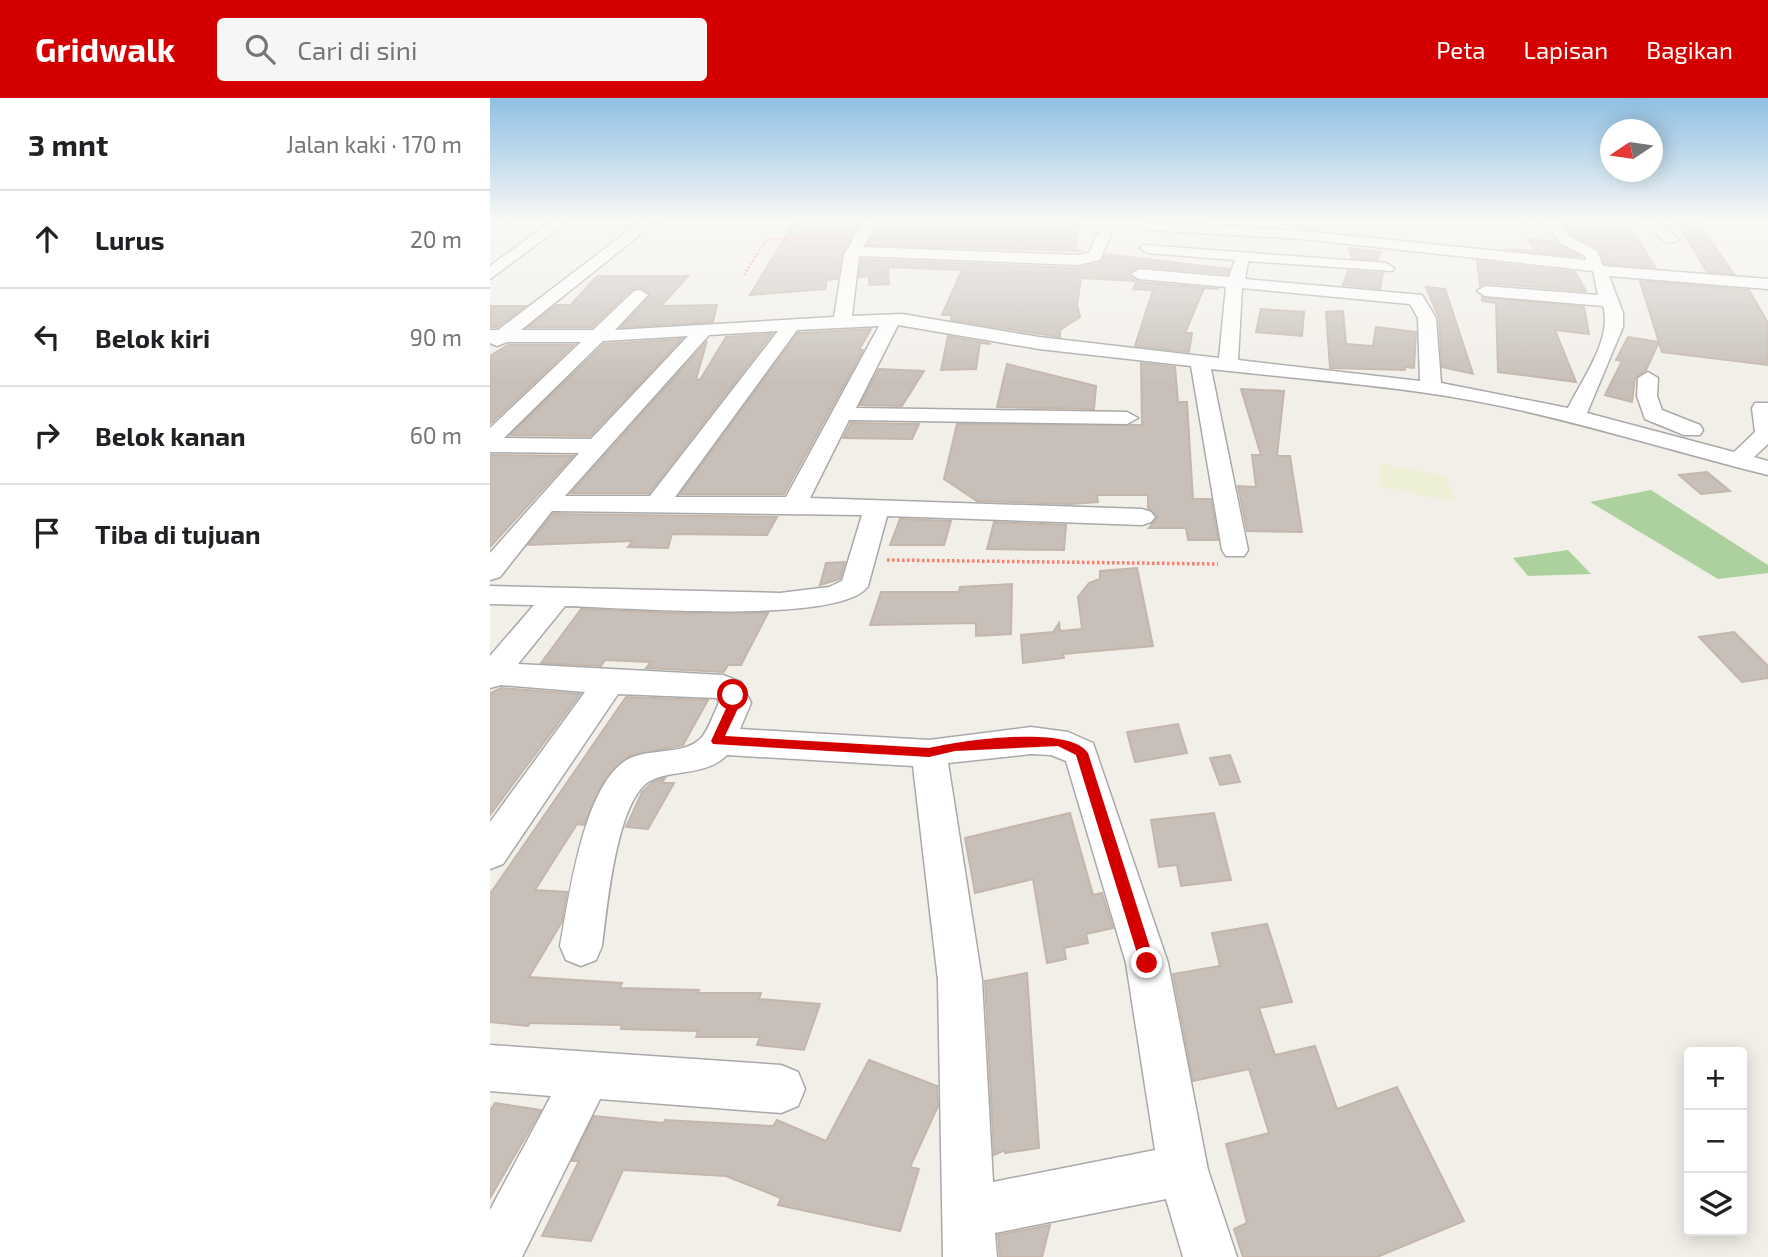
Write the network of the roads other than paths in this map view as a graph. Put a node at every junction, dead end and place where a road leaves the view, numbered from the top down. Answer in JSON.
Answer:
{"nodes":[{"id":1,"x":578,"y":275,"type":"edge"},
{"id":2,"x":846,"y":275,"type":"edge"},
{"id":3,"x":1157,"y":275,"type":"edge"},
{"id":4,"x":1238,"y":275,"type":"edge"},
{"id":5,"x":1385,"y":275,"type":"edge"},
{"id":6,"x":1601,"y":275,"type":"edge"},
{"id":7,"x":1673,"y":275,"type":"edge"},
{"id":8,"x":1237,"y":280,"type":"junction"},
{"id":9,"x":1768,"y":284,"type":"edge"},
{"id":10,"x":1485,"y":291,"type":"dead end"},
{"id":11,"x":1381,"y":294,"type":"junction"},
{"id":12,"x":640,"y":295,"type":"dead end"},
{"id":13,"x":1610,"y":301,"type":"junction"},
{"id":14,"x":892,"y":319,"type":"junction"},
{"id":15,"x":843,"y":321,"type":"junction"},
{"id":16,"x":792,"y":325,"type":"junction"},
{"id":17,"x":704,"y":330,"type":"junction"},
{"id":18,"x":598,"y":336,"type":"junction"},
{"id":19,"x":494,"y":339,"type":"edge"},
{"id":20,"x":1200,"y":361,"type":"junction"},
{"id":21,"x":1228,"y":364,"type":"junction"},
{"id":22,"x":1648,"y":378,"type":"dead end"},
{"id":23,"x":1431,"y":388,"type":"junction"},
{"id":24,"x":1763,"y":408,"type":"dead end"},
{"id":25,"x":845,"y":414,"type":"junction"},
{"id":26,"x":1575,"y":416,"type":"junction"},
{"id":27,"x":1127,"y":418,"type":"dead end"},
{"id":28,"x":490,"y":443,"type":"edge"},
{"id":29,"x":596,"y":446,"type":"junction"},
{"id":30,"x":1746,"y":453,"type":"junction"},
{"id":31,"x":1768,"y":468,"type":"edge"},
{"id":32,"x":545,"y":503,"type":"junction"},
{"id":33,"x":657,"y":504,"type":"junction"},
{"id":34,"x":794,"y":505,"type":"junction"},
{"id":35,"x":877,"y":508,"type":"junction"},
{"id":36,"x":1142,"y":517,"type":"dead end"},
{"id":37,"x":1235,"y":550,"type":"road end"},
{"id":38,"x":490,"y":571,"type":"edge"},
{"id":39,"x":490,"y":595,"type":"edge"},
{"id":40,"x":559,"y":595,"type":"junction"},
{"id":41,"x":491,"y":675,"type":"edge"},
{"id":42,"x":609,"y":682,"type":"junction"},
{"id":43,"x":717,"y":741,"type":"junction"},
{"id":44,"x":929,"y":752,"type":"junction"},
{"id":45,"x":490,"y":852,"type":"edge"},
{"id":46,"x":581,"y":946,"type":"dead end"},
{"id":47,"x":490,"y":1068,"type":"edge"},
{"id":48,"x":587,"y":1075,"type":"junction"},
{"id":49,"x":781,"y":1089,"type":"dead end"},
{"id":50,"x":1183,"y":1170,"type":"junction"},
{"id":51,"x":969,"y":1234,"type":"edge"},
{"id":52,"x":494,"y":1257,"type":"edge"},
{"id":53,"x":1210,"y":1257,"type":"edge"}],
"edges":[{"from":1,"to":19,"type":"street"},
{"from":2,"to":15,"type":"street"},
{"from":3,"to":8,"type":"street"},
{"from":4,"to":8,"type":"street"},
{"from":5,"to":11,"type":"street"},
{"from":6,"to":13,"type":"street"},
{"from":7,"to":9,"type":"street"},
{"from":8,"to":11,"type":"street"},
{"from":8,"to":21,"type":"street"},
{"from":10,"to":13,"type":"street"},
{"from":11,"to":23,"type":"street"},
{"from":12,"to":18,"type":"street"},
{"from":13,"to":26,"type":"street"},
{"from":14,"to":15,"type":"street"},
{"from":14,"to":20,"type":"street"},
{"from":14,"to":25,"type":"street"},
{"from":15,"to":16,"type":"street"},
{"from":16,"to":17,"type":"street"},
{"from":16,"to":33,"type":"street"},
{"from":17,"to":18,"type":"street"},
{"from":17,"to":29,"type":"street"},
{"from":18,"to":19,"type":"street"},
{"from":18,"to":28,"type":"street"},
{"from":20,"to":21,"type":"street"},
{"from":20,"to":37,"type":"street"},
{"from":21,"to":23,"type":"street"},
{"from":22,"to":30,"type":"street"},
{"from":23,"to":26,"type":"street"},
{"from":24,"to":30,"type":"street"},
{"from":25,"to":27,"type":"street"},
{"from":25,"to":34,"type":"street"},
{"from":26,"to":30,"type":"street"},
{"from":28,"to":29,"type":"street"},
{"from":29,"to":32,"type":"street"},
{"from":30,"to":31,"type":"street"},
{"from":32,"to":33,"type":"street"},
{"from":32,"to":38,"type":"street"},
{"from":33,"to":34,"type":"street"},
{"from":34,"to":35,"type":"street"},
{"from":35,"to":36,"type":"street"},
{"from":35,"to":40,"type":"street"},
{"from":39,"to":40,"type":"street"},
{"from":40,"to":41,"type":"street"},
{"from":41,"to":42,"type":"street"},
{"from":42,"to":43,"type":"street"},
{"from":42,"to":45,"type":"street"},
{"from":43,"to":44,"type":"street"},
{"from":43,"to":46,"type":"street"},
{"from":44,"to":50,"type":"street"},
{"from":44,"to":51,"type":"street"},
{"from":47,"to":48,"type":"street"},
{"from":48,"to":49,"type":"street"},
{"from":48,"to":52,"type":"street"},
{"from":50,"to":51,"type":"street"},
{"from":50,"to":53,"type":"street"}]}
